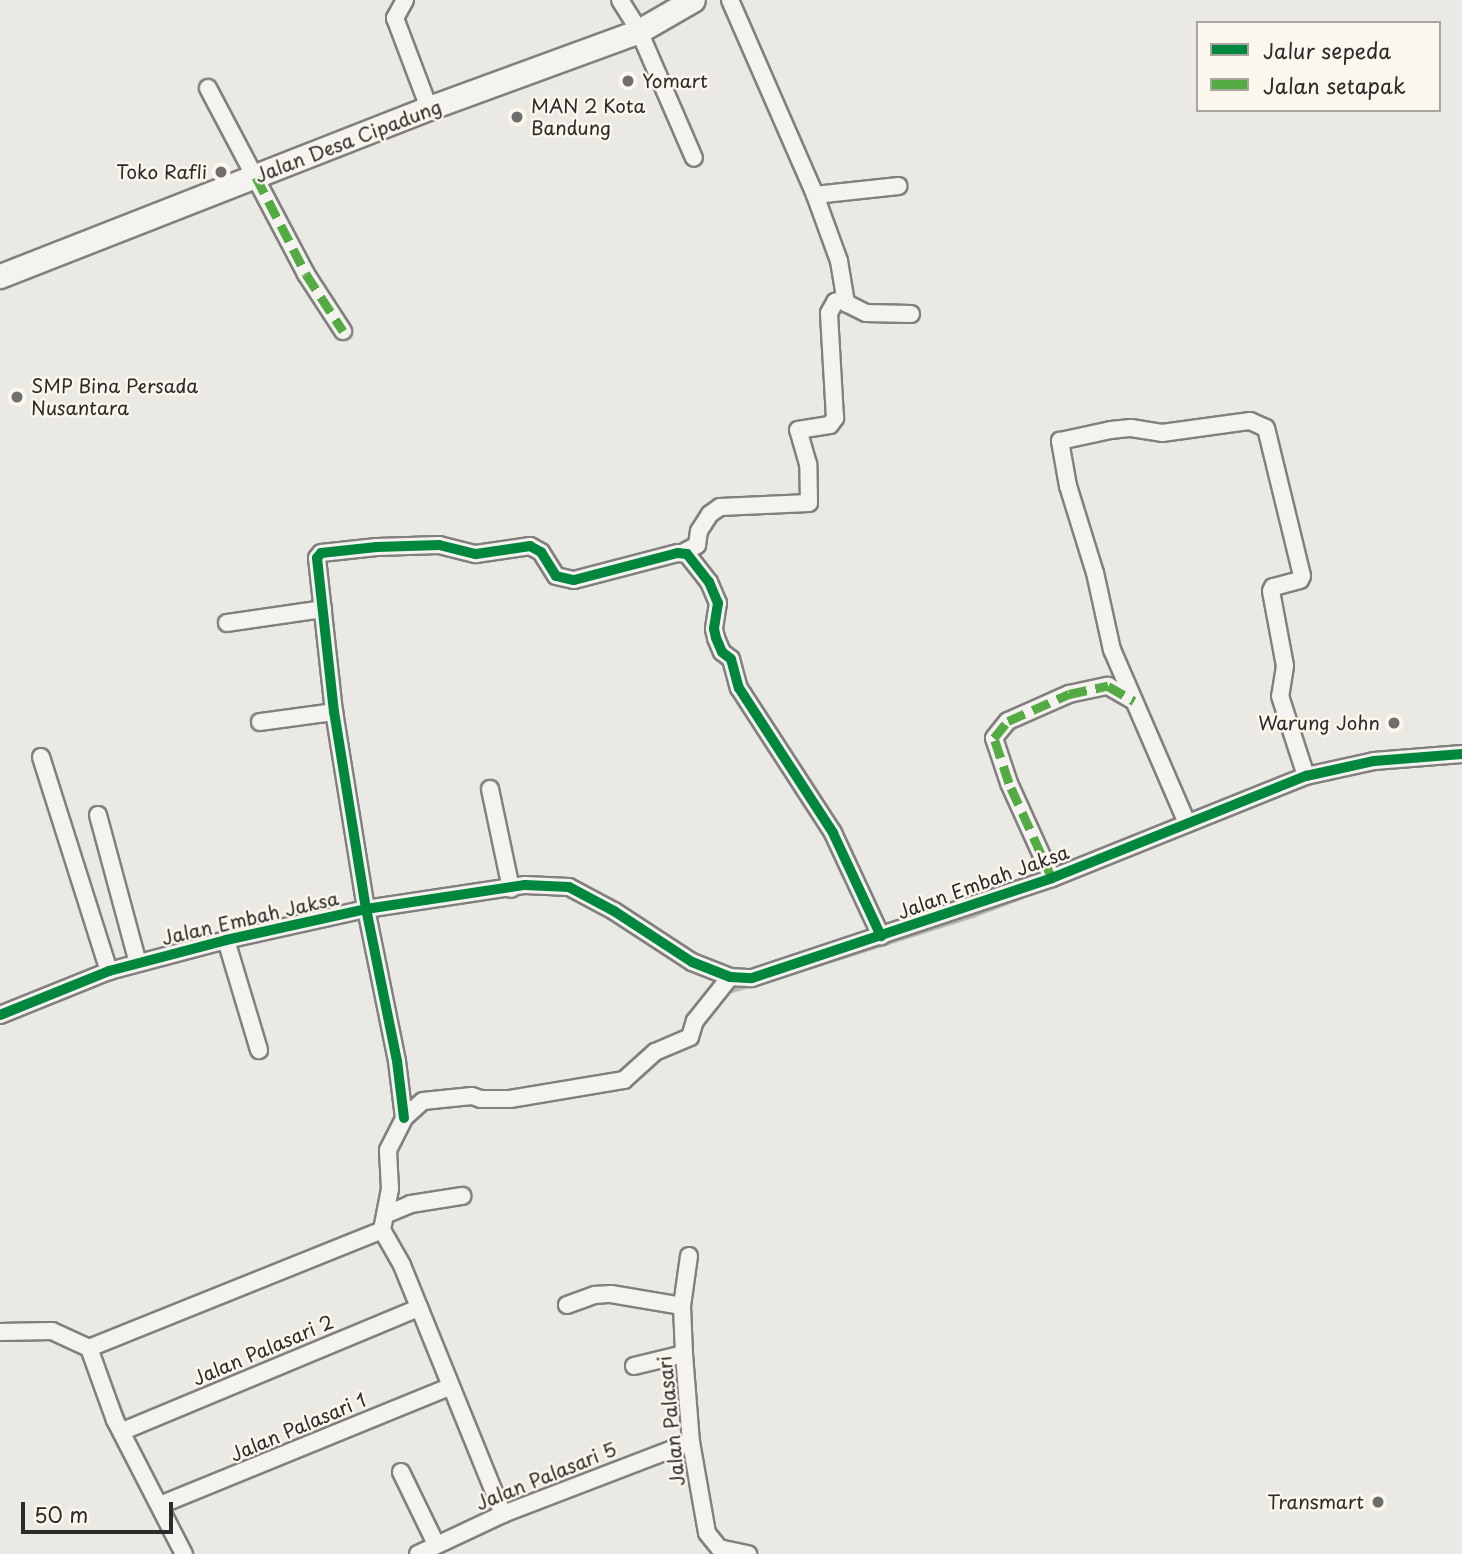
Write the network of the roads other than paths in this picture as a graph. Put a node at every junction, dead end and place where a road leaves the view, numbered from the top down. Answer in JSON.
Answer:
{"nodes":[{"id":1,"x":405,"y":0,"type":"edge"},
{"id":2,"x":620,"y":0,"type":"edge"},
{"id":3,"x":693,"y":0,"type":"edge"},
{"id":4,"x":730,"y":0,"type":"edge"},
{"id":5,"x":639,"y":31,"type":"junction"},
{"id":6,"x":208,"y":88,"type":"dead end"},
{"id":7,"x":429,"y":108,"type":"junction"},
{"id":8,"x":694,"y":158,"type":"dead end"},
{"id":9,"x":256,"y":177,"type":"junction"},
{"id":10,"x":899,"y":186,"type":"dead end"},
{"id":11,"x":815,"y":195,"type":"junction"},
{"id":12,"x":0,"y":276,"type":"edge"},
{"id":13,"x":845,"y":299,"type":"junction"},
{"id":14,"x":911,"y":314,"type":"dead end"},
{"id":15,"x":343,"y":331,"type":"dead end"},
{"id":16,"x":684,"y":552,"type":"junction"},
{"id":17,"x":323,"y":609,"type":"junction"},
{"id":18,"x":227,"y":623,"type":"dead end"},
{"id":19,"x":1134,"y":701,"type":"junction"},
{"id":20,"x":334,"y":712,"type":"junction"},
{"id":21,"x":260,"y":722,"type":"dead end"},
{"id":22,"x":1462,"y":754,"type":"edge"},
{"id":23,"x":41,"y":757,"type":"dead end"},
{"id":24,"x":1306,"y":776,"type":"junction"},
{"id":25,"x":490,"y":789,"type":"dead end"},
{"id":26,"x":98,"y":815,"type":"dead end"},
{"id":27,"x":1186,"y":823,"type":"junction"},
{"id":28,"x":1052,"y":878,"type":"junction"},
{"id":29,"x":511,"y":889,"type":"junction"},
{"id":30,"x":366,"y":909,"type":"junction"},
{"id":31,"x":881,"y":936,"type":"junction"},
{"id":32,"x":226,"y":940,"type":"junction"},
{"id":33,"x":138,"y":963,"type":"junction"},
{"id":34,"x":109,"y":971,"type":"junction"},
{"id":35,"x":730,"y":977,"type":"junction"},
{"id":36,"x":0,"y":1015,"type":"edge"},
{"id":37,"x":259,"y":1051,"type":"dead end"},
{"id":38,"x":404,"y":1118,"type":"junction"},
{"id":39,"x":462,"y":1196,"type":"dead end"},
{"id":40,"x":383,"y":1223,"type":"junction"},
{"id":41,"x":690,"y":1255,"type":"dead end"},
{"id":42,"x":568,"y":1305,"type":"dead end"},
{"id":43,"x":682,"y":1306,"type":"junction"},
{"id":44,"x":419,"y":1308,"type":"junction"},
{"id":45,"x":0,"y":1332,"type":"edge"},
{"id":46,"x":89,"y":1348,"type":"junction"},
{"id":47,"x":684,"y":1354,"type":"junction"},
{"id":48,"x":634,"y":1366,"type":"dead end"},
{"id":49,"x":451,"y":1386,"type":"junction"},
{"id":50,"x":123,"y":1431,"type":"junction"},
{"id":51,"x":691,"y":1442,"type":"junction"},
{"id":52,"x":401,"y":1472,"type":"dead end"},
{"id":53,"x":160,"y":1505,"type":"junction"},
{"id":54,"x":503,"y":1514,"type":"junction"},
{"id":55,"x":436,"y":1544,"type":"junction"},
{"id":56,"x":184,"y":1554,"type":"edge"},
{"id":57,"x":418,"y":1554,"type":"edge"},
{"id":58,"x":748,"y":1554,"type":"edge"}],
"edges":[{"from":1,"to":7,"type":"street"},
{"from":2,"to":5,"type":"street"},
{"from":3,"to":5,"type":"street","name":"Jalan Desa Cipadung"},
{"from":4,"to":11,"type":"street"},
{"from":5,"to":7,"type":"street","name":"Jalan Desa Cipadung"},
{"from":5,"to":8,"type":"street"},
{"from":6,"to":9,"type":"street"},
{"from":7,"to":9,"type":"street","name":"Jalan Desa Cipadung"},
{"from":9,"to":12,"type":"street","name":"Jalan Desa Cipadung"},
{"from":9,"to":15,"type":"street"},
{"from":10,"to":11,"type":"street"},
{"from":11,"to":13,"type":"street"},
{"from":13,"to":14,"type":"street"},
{"from":13,"to":16,"type":"street"},
{"from":16,"to":17,"type":"street"},
{"from":16,"to":31,"type":"street"},
{"from":17,"to":18,"type":"street"},
{"from":17,"to":20,"type":"street"},
{"from":19,"to":24,"type":"street"},
{"from":19,"to":27,"type":"street"},
{"from":19,"to":28,"type":"street"},
{"from":20,"to":21,"type":"street"},
{"from":20,"to":30,"type":"street"},
{"from":22,"to":24,"type":"street","name":"Jalan Embah Jaksa"},
{"from":23,"to":34,"type":"street"},
{"from":24,"to":27,"type":"street","name":"Jalan Embah Jaksa"},
{"from":25,"to":29,"type":"street"},
{"from":26,"to":33,"type":"street"},
{"from":27,"to":28,"type":"street","name":"Jalan Embah Jaksa"},
{"from":28,"to":31,"type":"street","name":"Jalan Embah Jaksa"},
{"from":29,"to":30,"type":"street","name":"Jalan Embah Jaksa"},
{"from":29,"to":35,"type":"street","name":"Jalan Embah Jaksa"},
{"from":30,"to":32,"type":"street","name":"Jalan Embah Jaksa"},
{"from":30,"to":38,"type":"street"},
{"from":31,"to":35,"type":"street","name":"Jalan Embah Jaksa"},
{"from":32,"to":33,"type":"street","name":"Jalan Embah Jaksa"},
{"from":32,"to":37,"type":"street"},
{"from":33,"to":34,"type":"street","name":"Jalan Embah Jaksa"},
{"from":34,"to":36,"type":"street","name":"Jalan Embah Jaksa"},
{"from":35,"to":38,"type":"street"},
{"from":38,"to":40,"type":"street"},
{"from":39,"to":40,"type":"street"},
{"from":40,"to":44,"type":"street"},
{"from":40,"to":46,"type":"street"},
{"from":41,"to":43,"type":"street","name":"Jalan Palasari"},
{"from":42,"to":43,"type":"street"},
{"from":43,"to":47,"type":"street","name":"Jalan Palasari"},
{"from":44,"to":49,"type":"street"},
{"from":44,"to":50,"type":"street","name":"Jalan Palasari 2"},
{"from":45,"to":46,"type":"street"},
{"from":46,"to":50,"type":"street"},
{"from":47,"to":48,"type":"street"},
{"from":47,"to":51,"type":"street","name":"Jalan Palasari"},
{"from":49,"to":53,"type":"street","name":"Jalan Palasari 1"},
{"from":49,"to":54,"type":"street"},
{"from":50,"to":53,"type":"street"},
{"from":51,"to":54,"type":"street","name":"Jalan Palasari 5"},
{"from":51,"to":58,"type":"street","name":"Jalan Palasari"},
{"from":52,"to":55,"type":"street"},
{"from":53,"to":56,"type":"street"},
{"from":54,"to":55,"type":"street","name":"Jalan Palasari 5"},
{"from":55,"to":57,"type":"street","name":"Jalan Palasari 5"}]}
